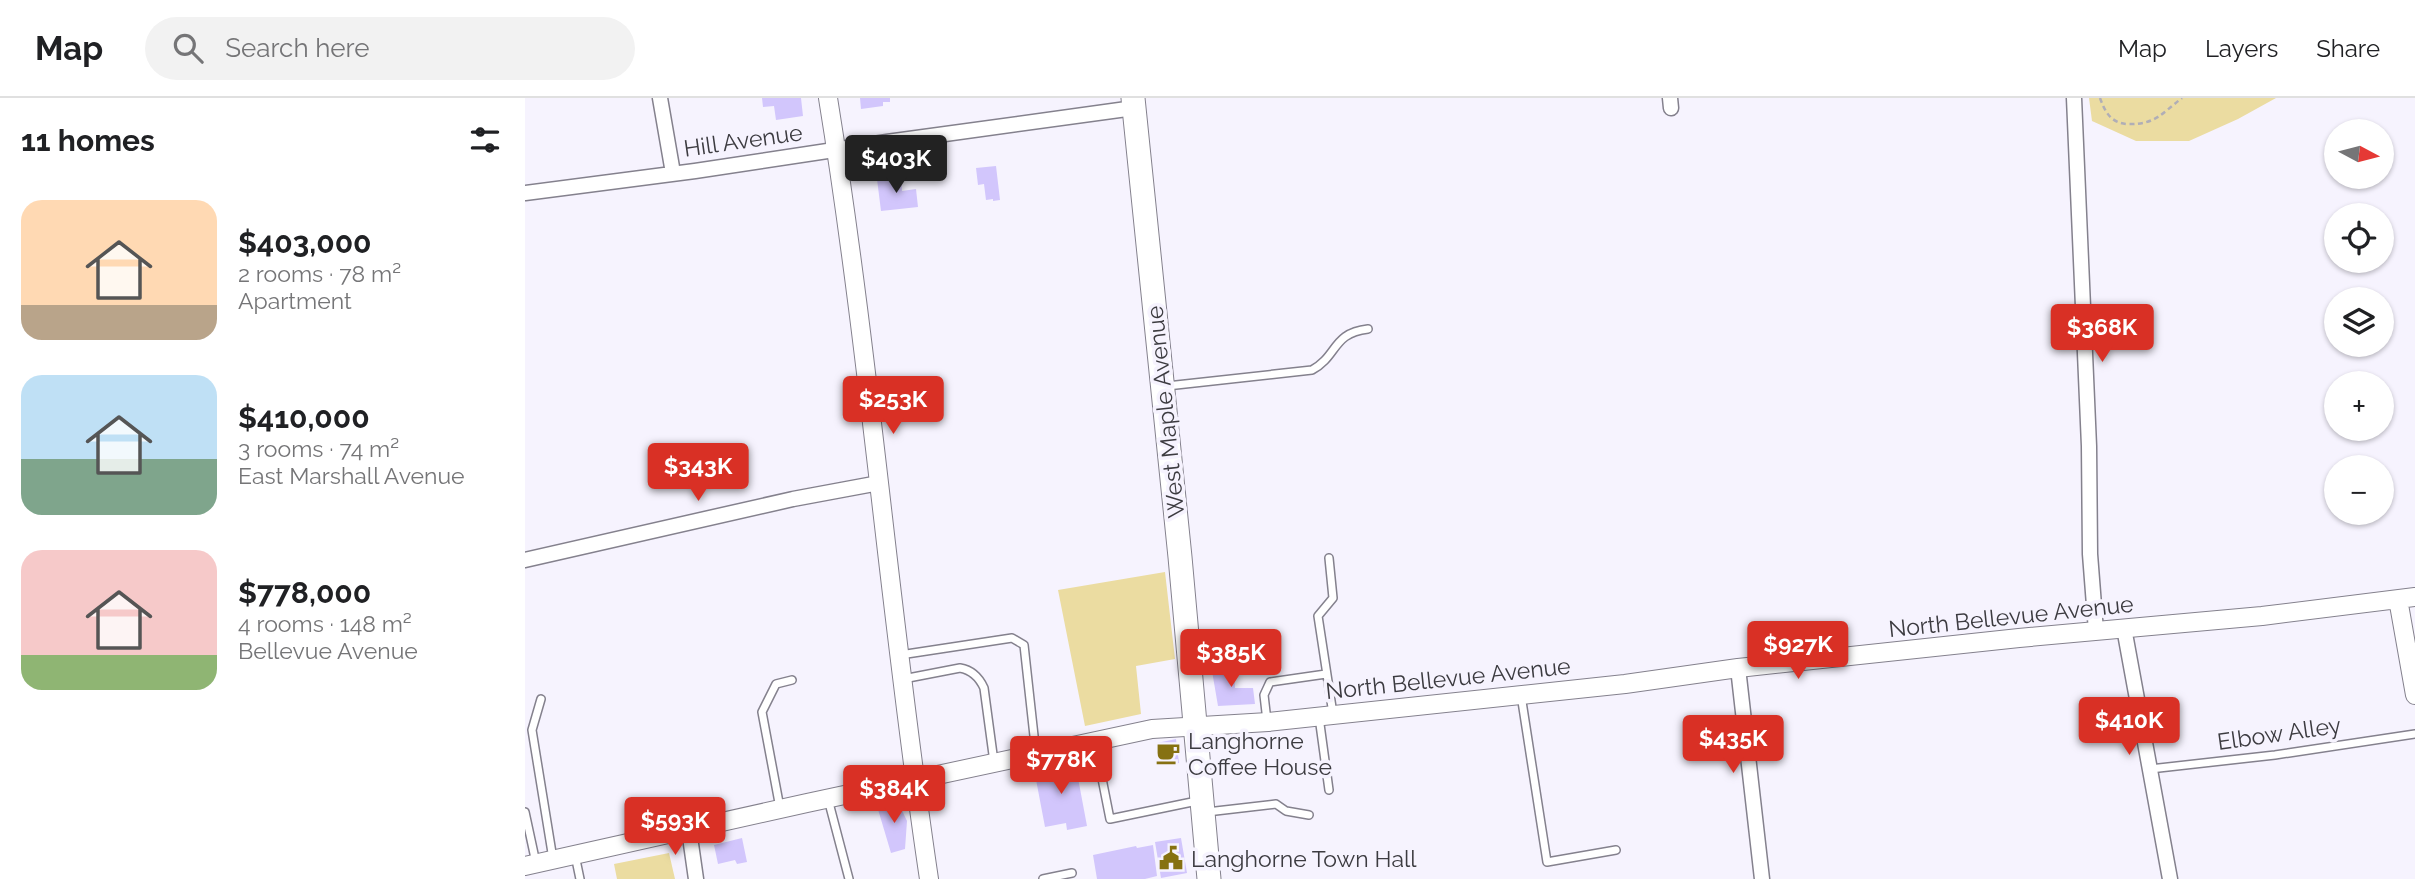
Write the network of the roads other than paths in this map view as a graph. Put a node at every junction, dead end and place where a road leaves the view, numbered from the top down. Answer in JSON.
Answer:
{"nodes":[{"id":1,"x":660,"y":98,"type":"edge"},
{"id":2,"x":828,"y":98,"type":"edge"},
{"id":3,"x":2074,"y":98,"type":"edge"},
{"id":4,"x":1133,"y":103,"type":"edge"},
{"id":5,"x":837,"y":150,"type":"junction"},
{"id":6,"x":673,"y":173,"type":"junction"},
{"id":7,"x":525,"y":193,"type":"edge"},
{"id":8,"x":1368,"y":329,"type":"dead end"},
{"id":9,"x":1163,"y":387,"type":"junction"},
{"id":10,"x":879,"y":482,"type":"junction"},
{"id":11,"x":1329,"y":558,"type":"dead end"},
{"id":12,"x":525,"y":560,"type":"edge"},
{"id":13,"x":2406,"y":598,"type":"edge"},
{"id":14,"x":2124,"y":628,"type":"junction"},
{"id":15,"x":2096,"y":631,"type":"junction"},
{"id":16,"x":900,"y":655,"type":"junction"},
{"id":17,"x":1738,"y":668,"type":"junction"},
{"id":18,"x":1326,"y":674,"type":"junction"},
{"id":19,"x":903,"y":679,"type":"junction"},
{"id":20,"x":792,"y":680,"type":"dead end"},
{"id":21,"x":1521,"y":694,"type":"junction"},
{"id":22,"x":2415,"y":695,"type":"edge"},
{"id":23,"x":541,"y":699,"type":"dead end"},
{"id":24,"x":1326,"y":716,"type":"junction"},
{"id":25,"x":1268,"y":722,"type":"junction"},
{"id":26,"x":1195,"y":726,"type":"junction"},
{"id":27,"x":2415,"y":733,"type":"edge"},
{"id":28,"x":1095,"y":741,"type":"junction"},
{"id":29,"x":1036,"y":754,"type":"junction"},
{"id":30,"x":995,"y":763,"type":"junction"},
{"id":31,"x":2149,"y":769,"type":"junction"},
{"id":32,"x":915,"y":780,"type":"junction"},
{"id":33,"x":1329,"y":790,"type":"dead end"},
{"id":34,"x":828,"y":799,"type":"junction"},
{"id":35,"x":1202,"y":807,"type":"junction"},
{"id":36,"x":781,"y":809,"type":"junction"},
{"id":37,"x":525,"y":812,"type":"edge"},
{"id":38,"x":1309,"y":815,"type":"dead end"},
{"id":39,"x":689,"y":830,"type":"junction"},
{"id":40,"x":1616,"y":850,"type":"dead end"},
{"id":41,"x":575,"y":855,"type":"junction"},
{"id":42,"x":538,"y":863,"type":"edge"},
{"id":43,"x":1072,"y":873,"type":"dead end"},
{"id":44,"x":580,"y":879,"type":"edge"},
{"id":45,"x":696,"y":879,"type":"edge"},
{"id":46,"x":849,"y":879,"type":"edge"},
{"id":47,"x":929,"y":879,"type":"edge"},
{"id":48,"x":1044,"y":879,"type":"edge"},
{"id":49,"x":1209,"y":879,"type":"edge"},
{"id":50,"x":1762,"y":879,"type":"edge"},
{"id":51,"x":2170,"y":879,"type":"edge"}],
"edges":[{"from":1,"to":6,"type":"street"},
{"from":2,"to":5,"type":"street"},
{"from":3,"to":15,"type":"street"},
{"from":4,"to":5,"type":"street","name":"Hill Avenue"},
{"from":4,"to":9,"type":"main road","name":"West Maple Avenue"},
{"from":5,"to":6,"type":"street","name":"Hill Avenue"},
{"from":5,"to":10,"type":"street"},
{"from":6,"to":7,"type":"street","name":"Hill Avenue"},
{"from":8,"to":9,"type":"lane"},
{"from":9,"to":26,"type":"main road","name":"West Maple Avenue"},
{"from":10,"to":12,"type":"street"},
{"from":10,"to":16,"type":"street"},
{"from":11,"to":18,"type":"lane"},
{"from":13,"to":14,"type":"street","name":"North Bellevue Avenue"},
{"from":13,"to":22,"type":"street"},
{"from":14,"to":15,"type":"street","name":"North Bellevue Avenue"},
{"from":14,"to":31,"type":"street"},
{"from":15,"to":17,"type":"street","name":"North Bellevue Avenue"},
{"from":16,"to":19,"type":"street"},
{"from":16,"to":29,"type":"lane"},
{"from":17,"to":21,"type":"street","name":"North Bellevue Avenue"},
{"from":17,"to":50,"type":"street"},
{"from":18,"to":24,"type":"lane"},
{"from":18,"to":25,"type":"lane"},
{"from":19,"to":30,"type":"lane"},
{"from":19,"to":32,"type":"street"},
{"from":20,"to":36,"type":"lane"},
{"from":21,"to":24,"type":"street","name":"North Bellevue Avenue"},
{"from":21,"to":40,"type":"lane"},
{"from":23,"to":42,"type":"lane"},
{"from":24,"to":25,"type":"street","name":"North Bellevue Avenue"},
{"from":24,"to":33,"type":"lane"},
{"from":25,"to":26,"type":"street","name":"North Bellevue Avenue"},
{"from":26,"to":28,"type":"street","name":"North Bellevue Avenue"},
{"from":26,"to":35,"type":"main road","name":"West Maple Avenue"},
{"from":27,"to":31,"type":"lane","name":"Elbow Alley"},
{"from":28,"to":29,"type":"street","name":"North Bellevue Avenue"},
{"from":28,"to":35,"type":"lane"},
{"from":29,"to":30,"type":"street","name":"North Bellevue Avenue"},
{"from":30,"to":32,"type":"street","name":"North Bellevue Avenue"},
{"from":31,"to":51,"type":"street"},
{"from":32,"to":34,"type":"street","name":"North Bellevue Avenue"},
{"from":32,"to":47,"type":"street"},
{"from":34,"to":36,"type":"street","name":"North Bellevue Avenue"},
{"from":34,"to":46,"type":"lane"},
{"from":35,"to":38,"type":"lane"},
{"from":35,"to":49,"type":"main road","name":"West Maple Avenue"},
{"from":36,"to":39,"type":"street","name":"North Bellevue Avenue"},
{"from":37,"to":42,"type":"lane"},
{"from":39,"to":41,"type":"street","name":"North Bellevue Avenue"},
{"from":39,"to":45,"type":"street"},
{"from":41,"to":42,"type":"street","name":"North Bellevue Avenue"},
{"from":41,"to":44,"type":"lane"},
{"from":43,"to":48,"type":"lane"}]}
